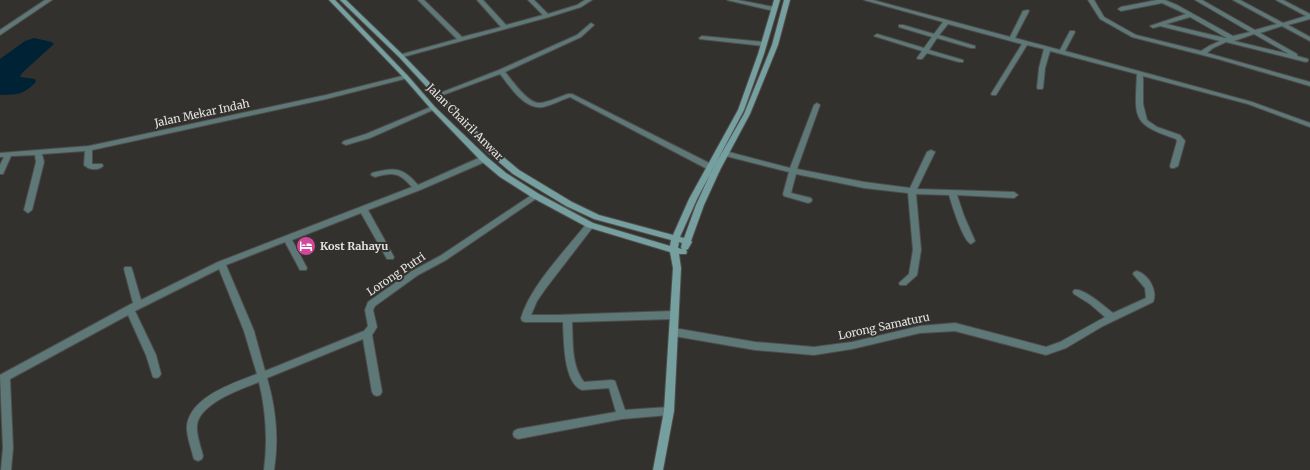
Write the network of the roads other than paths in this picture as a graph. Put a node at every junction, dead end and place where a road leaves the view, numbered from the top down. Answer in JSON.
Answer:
{"nodes":[{"id":1,"x":49,"y":0,"type":"edge"},
{"id":2,"x":332,"y":0,"type":"edge"},
{"id":3,"x":343,"y":0,"type":"edge"},
{"id":4,"x":422,"y":0,"type":"edge"},
{"id":5,"x":480,"y":0,"type":"edge"},
{"id":6,"x":531,"y":0,"type":"edge"},
{"id":7,"x":589,"y":0,"type":"edge"},
{"id":8,"x":730,"y":0,"type":"edge"},
{"id":9,"x":777,"y":0,"type":"edge"},
{"id":10,"x":787,"y":0,"type":"edge"},
{"id":11,"x":868,"y":0,"type":"edge"},
{"id":12,"x":1091,"y":0,"type":"edge"},
{"id":13,"x":1137,"y":0,"type":"edge"},
{"id":14,"x":1161,"y":0,"type":"edge"},
{"id":15,"x":1198,"y":0,"type":"edge"},
{"id":16,"x":1236,"y":0,"type":"edge"},
{"id":17,"x":1279,"y":0,"type":"edge"},
{"id":18,"x":876,"y":1,"type":"edge"},
{"id":19,"x":774,"y":8,"type":"junction"},
{"id":20,"x":1026,"y":11,"type":"dead end"},
{"id":21,"x":1190,"y":15,"type":"junction"},
{"id":22,"x":547,"y":16,"type":"junction"},
{"id":23,"x":1310,"y":17,"type":"edge"},
{"id":24,"x":946,"y":22,"type":"junction"},
{"id":25,"x":591,"y":25,"type":"dead end"},
{"id":26,"x":1282,"y":25,"type":"junction"},
{"id":27,"x":901,"y":26,"type":"dead end"},
{"id":28,"x":505,"y":28,"type":"junction"},
{"id":29,"x":1072,"y":32,"type":"dead end"},
{"id":30,"x":1256,"y":32,"type":"junction"},
{"id":31,"x":0,"y":33,"type":"edge"},
{"id":32,"x":876,"y":36,"type":"dead end"},
{"id":33,"x":937,"y":36,"type":"junction"},
{"id":34,"x":382,"y":37,"type":"junction"},
{"id":35,"x":702,"y":38,"type":"dead end"},
{"id":36,"x":460,"y":39,"type":"junction"},
{"id":37,"x":1012,"y":39,"type":"junction"},
{"id":38,"x":1234,"y":39,"type":"junction"},
{"id":39,"x":1310,"y":39,"type":"edge"},
{"id":40,"x":1226,"y":40,"type":"junction"},
{"id":41,"x":372,"y":41,"type":"junction"},
{"id":42,"x":1026,"y":42,"type":"junction"},
{"id":43,"x":764,"y":44,"type":"junction"},
{"id":44,"x":973,"y":47,"type":"dead end"},
{"id":45,"x":1047,"y":49,"type":"junction"},
{"id":46,"x":927,"y":50,"type":"junction"},
{"id":47,"x":1061,"y":53,"type":"junction"},
{"id":48,"x":1203,"y":53,"type":"junction"},
{"id":49,"x":401,"y":56,"type":"junction"},
{"id":50,"x":920,"y":58,"type":"dead end"},
{"id":51,"x":961,"y":61,"type":"dead end"},
{"id":52,"x":1308,"y":61,"type":"edge"},
{"id":53,"x":501,"y":71,"type":"junction"},
{"id":54,"x":1140,"y":73,"type":"junction"},
{"id":55,"x":406,"y":77,"type":"junction"},
{"id":56,"x":1310,"y":84,"type":"edge"},
{"id":57,"x":1040,"y":88,"type":"dead end"},
{"id":58,"x":994,"y":94,"type":"dead end"},
{"id":59,"x":438,"y":95,"type":"junction"},
{"id":60,"x":817,"y":105,"type":"dead end"},
{"id":61,"x":433,"y":108,"type":"junction"},
{"id":62,"x":1310,"y":125,"type":"edge"},
{"id":63,"x":346,"y":143,"type":"dead end"},
{"id":64,"x":89,"y":148,"type":"junction"},
{"id":65,"x":38,"y":152,"type":"junction"},
{"id":66,"x":931,"y":152,"type":"dead end"},
{"id":67,"x":725,"y":153,"type":"junction"},
{"id":68,"x":0,"y":154,"type":"edge"},
{"id":69,"x":9,"y":154,"type":"junction"},
{"id":70,"x":484,"y":159,"type":"junction"},
{"id":71,"x":100,"y":166,"type":"dead end"},
{"id":72,"x":1174,"y":166,"type":"dead end"},
{"id":73,"x":713,"y":169,"type":"junction"},
{"id":74,"x":793,"y":171,"type":"junction"},
{"id":75,"x":0,"y":172,"type":"edge"},
{"id":76,"x":375,"y":175,"type":"dead end"},
{"id":77,"x":417,"y":188,"type":"junction"},
{"id":78,"x":912,"y":191,"type":"junction"},
{"id":79,"x":952,"y":192,"type":"junction"},
{"id":80,"x":1014,"y":195,"type":"dead end"},
{"id":81,"x":536,"y":196,"type":"junction"},
{"id":82,"x":808,"y":200,"type":"dead end"},
{"id":83,"x":363,"y":208,"type":"junction"},
{"id":84,"x":28,"y":210,"type":"dead end"},
{"id":85,"x":590,"y":225,"type":"junction"},
{"id":86,"x":287,"y":238,"type":"junction"},
{"id":87,"x":676,"y":239,"type":"junction"},
{"id":88,"x":971,"y":241,"type":"dead end"},
{"id":89,"x":688,"y":242,"type":"junction"},
{"id":90,"x":674,"y":250,"type":"junction"},
{"id":91,"x":683,"y":252,"type":"junction"},
{"id":92,"x":390,"y":257,"type":"dead end"},
{"id":93,"x":677,"y":262,"type":"junction"},
{"id":94,"x":221,"y":264,"type":"junction"},
{"id":95,"x":303,"y":268,"type":"dead end"},
{"id":96,"x":128,"y":269,"type":"dead end"},
{"id":97,"x":1137,"y":274,"type":"dead end"},
{"id":98,"x":903,"y":283,"type":"dead end"},
{"id":99,"x":1077,"y":292,"type":"dead end"},
{"id":100,"x":138,"y":305,"type":"junction"},
{"id":101,"x":130,"y":310,"type":"junction"},
{"id":102,"x":674,"y":315,"type":"junction"},
{"id":103,"x":567,"y":318,"type":"junction"},
{"id":104,"x":1112,"y":318,"type":"junction"},
{"id":105,"x":674,"y":332,"type":"junction"},
{"id":106,"x":366,"y":334,"type":"junction"},
{"id":107,"x":156,"y":374,"type":"dead end"},
{"id":108,"x":262,"y":376,"type":"junction"},
{"id":109,"x":3,"y":379,"type":"edge"},
{"id":110,"x":377,"y":392,"type":"dead end"},
{"id":111,"x":669,"y":411,"type":"junction"},
{"id":112,"x":622,"y":415,"type":"junction"},
{"id":113,"x":518,"y":434,"type":"dead end"},
{"id":114,"x":198,"y":456,"type":"dead end"},
{"id":115,"x":6,"y":470,"type":"edge"},
{"id":116,"x":269,"y":470,"type":"edge"},
{"id":117,"x":658,"y":470,"type":"edge"}],
"edges":[{"from":1,"to":31,"type":"street"},
{"from":2,"to":41,"type":"main road","name":"Jalan Chairil Anwar"},
{"from":3,"to":34,"type":"main road","name":"Jalan Chairil Anwar"},
{"from":4,"to":36,"type":"street"},
{"from":5,"to":28,"type":"street"},
{"from":6,"to":22,"type":"street"},
{"from":7,"to":22,"type":"street"},
{"from":8,"to":19,"type":"street"},
{"from":9,"to":19,"type":"main road"},
{"from":10,"to":67,"type":"main road"},
{"from":11,"to":18,"type":"street"},
{"from":12,"to":48,"type":"street"},
{"from":13,"to":14,"type":"street"},
{"from":14,"to":21,"type":"street"},
{"from":15,"to":30,"type":"street"},
{"from":16,"to":26,"type":"street"},
{"from":17,"to":23,"type":"street"},
{"from":18,"to":24,"type":"street"},
{"from":19,"to":43,"type":"main road"},
{"from":20,"to":37,"type":"street"},
{"from":21,"to":38,"type":"street"},
{"from":21,"to":40,"type":"street"},
{"from":22,"to":28,"type":"street"},
{"from":23,"to":26,"type":"street"},
{"from":24,"to":33,"type":"street"},
{"from":24,"to":37,"type":"street"},
{"from":25,"to":53,"type":"street"},
{"from":26,"to":30,"type":"street"},
{"from":26,"to":39,"type":"street"},
{"from":27,"to":33,"type":"street"},
{"from":28,"to":36,"type":"street"},
{"from":29,"to":47,"type":"street"},
{"from":30,"to":38,"type":"street"},
{"from":30,"to":52,"type":"street"},
{"from":32,"to":46,"type":"street"},
{"from":33,"to":44,"type":"street"},
{"from":33,"to":46,"type":"street"},
{"from":34,"to":41,"type":"main road"},
{"from":34,"to":49,"type":"main road","name":"Jalan Chairil Anwar"},
{"from":35,"to":43,"type":"street"},
{"from":36,"to":49,"type":"street"},
{"from":37,"to":42,"type":"street"},
{"from":38,"to":40,"type":"street"},
{"from":40,"to":48,"type":"street"},
{"from":40,"to":52,"type":"street"},
{"from":41,"to":55,"type":"main road","name":"Jalan Chairil Anwar"},
{"from":42,"to":45,"type":"street"},
{"from":42,"to":58,"type":"street"},
{"from":43,"to":73,"type":"main road"},
{"from":45,"to":47,"type":"street"},
{"from":45,"to":57,"type":"street"},
{"from":46,"to":50,"type":"street"},
{"from":46,"to":51,"type":"street"},
{"from":47,"to":54,"type":"street"},
{"from":48,"to":56,"type":"street"},
{"from":49,"to":59,"type":"main road","name":"Jalan Chairil Anwar"},
{"from":53,"to":59,"type":"street"},
{"from":53,"to":73,"type":"street"},
{"from":54,"to":62,"type":"street"},
{"from":54,"to":72,"type":"street"},
{"from":55,"to":61,"type":"main road","name":"Jalan Chairil Anwar"},
{"from":55,"to":64,"type":"street","name":"Jalan Mekar Indah"},
{"from":59,"to":87,"type":"main road","name":"Jalan Chairil Anwar"},
{"from":60,"to":74,"type":"street"},
{"from":61,"to":63,"type":"street"},
{"from":61,"to":70,"type":"main road","name":"Jalan Chairil Anwar"},
{"from":64,"to":65,"type":"street","name":"Jalan Mekar Indah"},
{"from":64,"to":71,"type":"street"},
{"from":65,"to":69,"type":"street","name":"Jalan Mekar Indah"},
{"from":65,"to":84,"type":"street"},
{"from":66,"to":78,"type":"street"},
{"from":67,"to":73,"type":"main road"},
{"from":67,"to":74,"type":"street"},
{"from":68,"to":69,"type":"street","name":"Jalan Mekar Indah"},
{"from":69,"to":75,"type":"street"},
{"from":70,"to":77,"type":"street"},
{"from":70,"to":81,"type":"main road","name":"Jalan Chairil Anwar"},
{"from":73,"to":87,"type":"main road"},
{"from":73,"to":89,"type":"main road"},
{"from":74,"to":78,"type":"street"},
{"from":74,"to":82,"type":"street"},
{"from":76,"to":77,"type":"street"},
{"from":77,"to":83,"type":"street"},
{"from":78,"to":79,"type":"street"},
{"from":78,"to":98,"type":"street"},
{"from":79,"to":80,"type":"street"},
{"from":79,"to":88,"type":"street"},
{"from":81,"to":85,"type":"main road","name":"Jalan Chairil Anwar"},
{"from":81,"to":106,"type":"street","name":"Lorong Putri"},
{"from":83,"to":86,"type":"street"},
{"from":83,"to":92,"type":"street"},
{"from":85,"to":90,"type":"main road","name":"Jalan Chairil Anwar"},
{"from":85,"to":103,"type":"street"},
{"from":86,"to":94,"type":"street"},
{"from":86,"to":95,"type":"street"},
{"from":87,"to":89,"type":"main road","name":"Jalan Chairil Anwar"},
{"from":87,"to":90,"type":"main road"},
{"from":89,"to":91,"type":"main road"},
{"from":90,"to":91,"type":"main road","name":"Jalan Chairil Anwar"},
{"from":90,"to":93,"type":"main road"},
{"from":91,"to":93,"type":"main road"},
{"from":93,"to":102,"type":"main road"},
{"from":94,"to":100,"type":"street"},
{"from":94,"to":108,"type":"street"},
{"from":96,"to":100,"type":"street"},
{"from":97,"to":104,"type":"street","name":"Lorong Samaturu"},
{"from":99,"to":104,"type":"street"},
{"from":100,"to":101,"type":"street"},
{"from":101,"to":107,"type":"street"},
{"from":101,"to":109,"type":"street"},
{"from":102,"to":103,"type":"street"},
{"from":102,"to":105,"type":"main road"},
{"from":103,"to":112,"type":"street"},
{"from":104,"to":105,"type":"street","name":"Lorong Samaturu"},
{"from":105,"to":111,"type":"main road"},
{"from":106,"to":108,"type":"street"},
{"from":106,"to":110,"type":"street"},
{"from":108,"to":114,"type":"street"},
{"from":108,"to":116,"type":"street"},
{"from":109,"to":115,"type":"street"},
{"from":111,"to":112,"type":"street"},
{"from":111,"to":117,"type":"main road"},
{"from":112,"to":113,"type":"street"}]}
